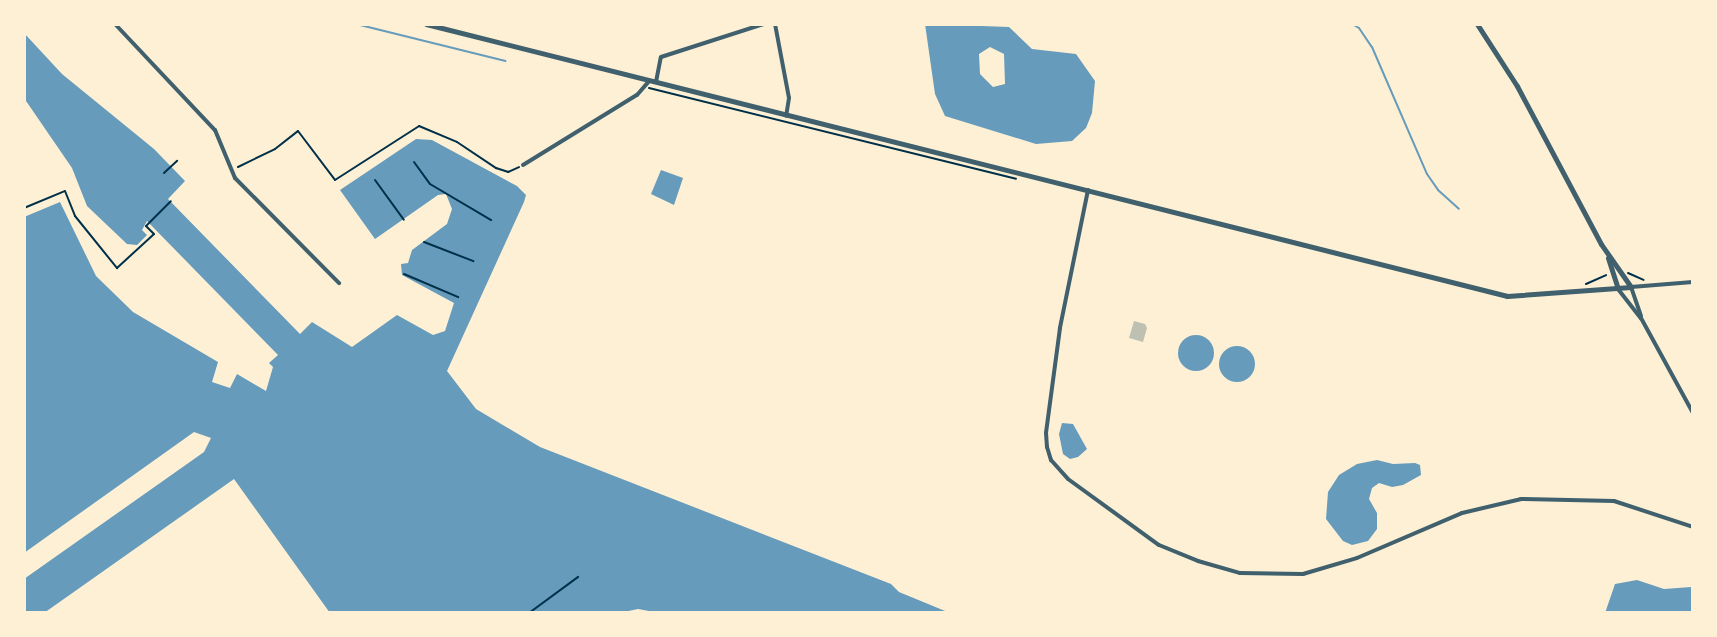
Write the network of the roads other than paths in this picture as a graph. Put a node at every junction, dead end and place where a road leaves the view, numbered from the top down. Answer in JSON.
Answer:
{"nodes":[{"id":1,"x":115,"y":24,"type":"edge"},
{"id":2,"x":426,"y":24,"type":"edge"},
{"id":3,"x":764,"y":24,"type":"edge"},
{"id":4,"x":775,"y":24,"type":"edge"},
{"id":5,"x":1477,"y":24,"type":"edge"},
{"id":6,"x":652,"y":81,"type":"junction"},
{"id":7,"x":786,"y":116,"type":"junction"},
{"id":8,"x":523,"y":165,"type":"road end"},
{"id":9,"x":1088,"y":190,"type":"junction"},
{"id":10,"x":1607,"y":253,"type":"junction"},
{"id":11,"x":1693,"y":282,"type":"edge"},
{"id":12,"x":339,"y":283,"type":"dead end"},
{"id":13,"x":1631,"y":287,"type":"junction"},
{"id":14,"x":1618,"y":288,"type":"junction"},
{"id":15,"x":1641,"y":318,"type":"junction"},
{"id":16,"x":1693,"y":413,"type":"edge"},
{"id":17,"x":1693,"y":527,"type":"edge"}],
"edges":[{"from":1,"to":12,"type":"street"},
{"from":2,"to":6,"type":"street"},
{"from":3,"to":6,"type":"street"},
{"from":4,"to":7,"type":"street"},
{"from":5,"to":10,"type":"street"},
{"from":6,"to":7,"type":"street"},
{"from":6,"to":8,"type":"street"},
{"from":7,"to":9,"type":"street"},
{"from":9,"to":14,"type":"street"},
{"from":9,"to":17,"type":"street"},
{"from":10,"to":13,"type":"street"},
{"from":10,"to":14,"type":"street"},
{"from":11,"to":13,"type":"street"},
{"from":13,"to":14,"type":"street"},
{"from":13,"to":15,"type":"street"},
{"from":14,"to":15,"type":"street"},
{"from":15,"to":16,"type":"street"}]}
